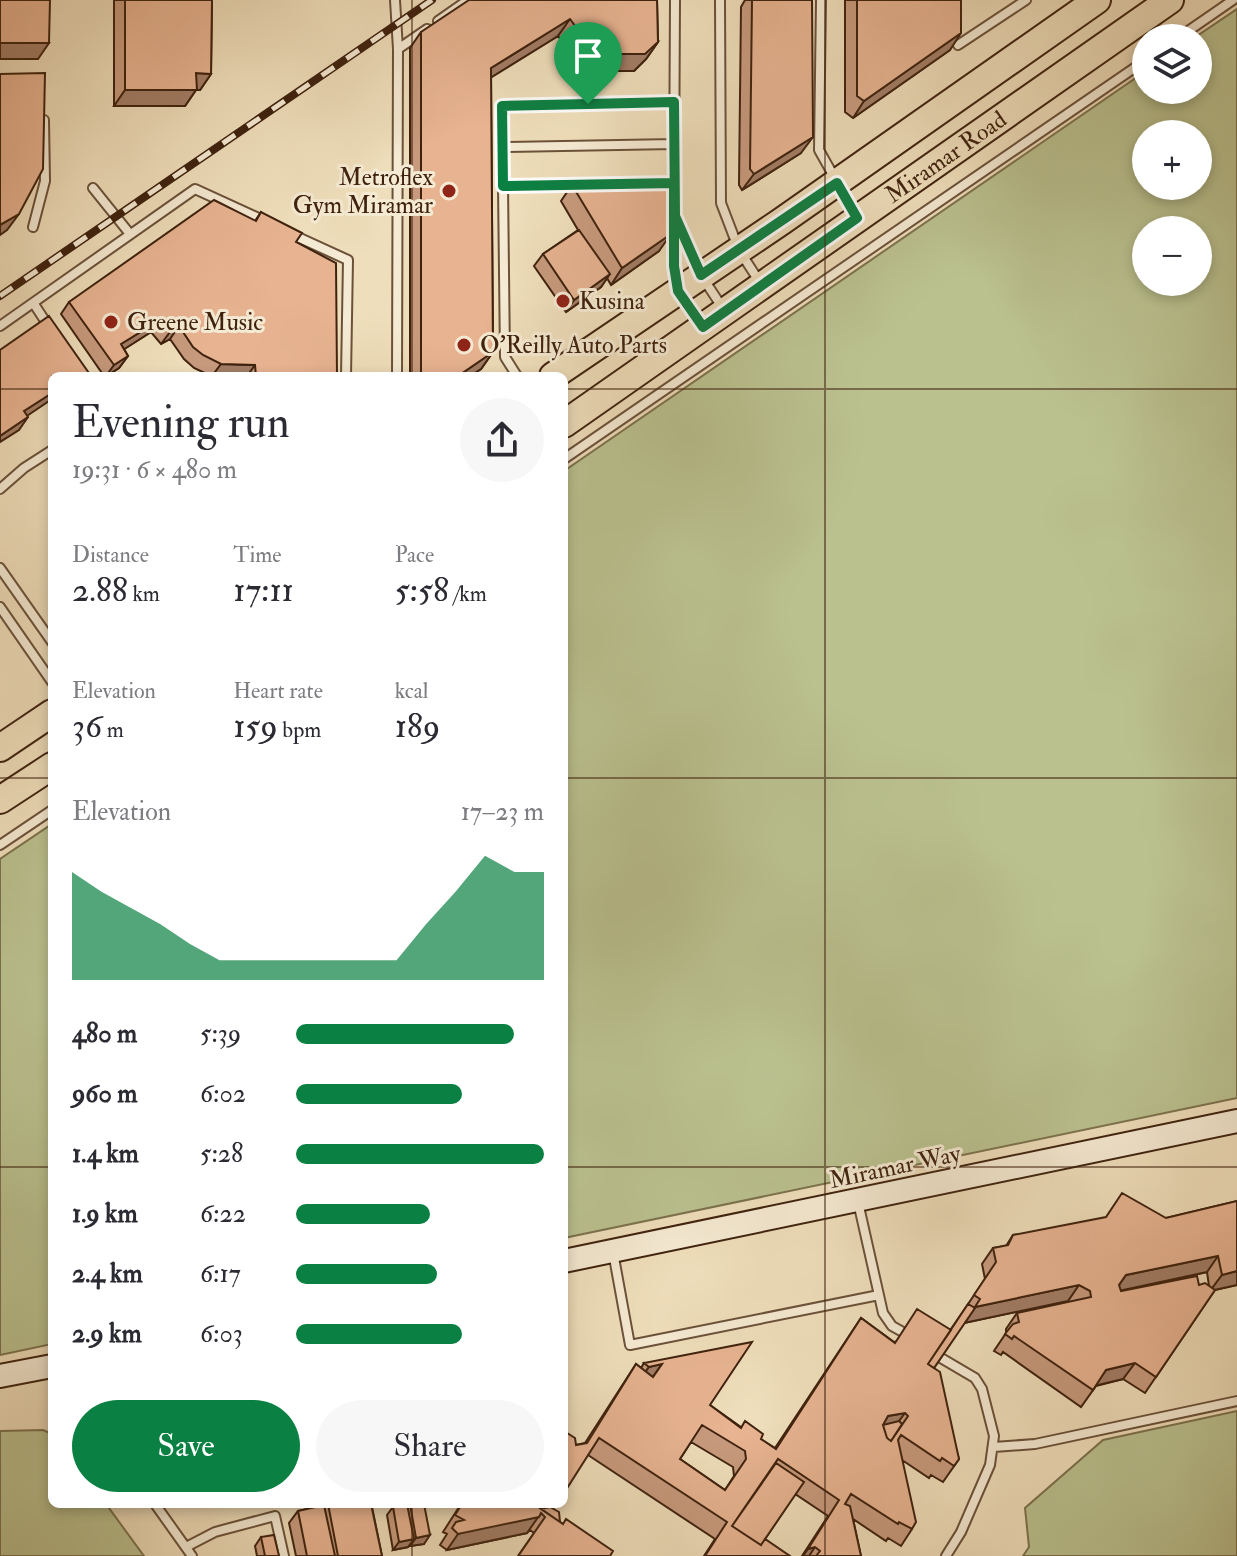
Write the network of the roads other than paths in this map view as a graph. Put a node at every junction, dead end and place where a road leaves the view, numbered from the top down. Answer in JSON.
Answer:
{"nodes":[{"id":1,"x":395,"y":0,"type":"edge"},
{"id":2,"x":468,"y":0,"type":"edge"},
{"id":3,"x":675,"y":0,"type":"edge"},
{"id":4,"x":720,"y":0,"type":"edge"},
{"id":5,"x":821,"y":0,"type":"edge"},
{"id":6,"x":1026,"y":0,"type":"edge"},
{"id":7,"x":1097,"y":0,"type":"edge"},
{"id":8,"x":1170,"y":0,"type":"edge"},
{"id":9,"x":1233,"y":0,"type":"edge"},
{"id":10,"x":1198,"y":24,"type":"edge"},
{"id":11,"x":958,"y":45,"type":"edge"},
{"id":12,"x":398,"y":49,"type":"junction"},
{"id":13,"x":1132,"y":70,"type":"edge"},
{"id":14,"x":674,"y":102,"type":"junction"},
{"id":15,"x":44,"y":120,"type":"edge"},
{"id":16,"x":674,"y":144,"type":"junction"},
{"id":17,"x":502,"y":147,"type":"junction"},
{"id":18,"x":674,"y":183,"type":"junction"},
{"id":19,"x":837,"y":183,"type":"junction"},
{"id":20,"x":503,"y":186,"type":"junction"},
{"id":21,"x":93,"y":188,"type":"dead end"},
{"id":22,"x":675,"y":216,"type":"junction"},
{"id":23,"x":857,"y":218,"type":"junction"},
{"id":24,"x":33,"y":227,"type":"dead end"},
{"id":25,"x":130,"y":234,"type":"junction"},
{"id":26,"x":739,"y":250,"type":"junction"},
{"id":27,"x":701,"y":275,"type":"junction"},
{"id":28,"x":762,"y":285,"type":"junction"},
{"id":29,"x":678,"y":291,"type":"junction"},
{"id":30,"x":34,"y":304,"type":"junction"},
{"id":31,"x":725,"y":311,"type":"junction"},
{"id":32,"x":0,"y":326,"type":"edge"},
{"id":33,"x":703,"y":327,"type":"junction"},
{"id":34,"x":58,"y":340,"type":"edge"},
{"id":35,"x":346,"y":372,"type":"edge"},
{"id":36,"x":397,"y":372,"type":"edge"},
{"id":37,"x":514,"y":372,"type":"edge"},
{"id":38,"x":559,"y":372,"type":"edge"},
{"id":39,"x":568,"y":421,"type":"edge"},
{"id":40,"x":48,"y":453,"type":"edge"},
{"id":41,"x":568,"y":456,"type":"edge"},
{"id":42,"x":0,"y":489,"type":"edge"},
{"id":43,"x":0,"y":568,"type":"edge"},
{"id":44,"x":0,"y":607,"type":"edge"},
{"id":45,"x":48,"y":636,"type":"edge"},
{"id":46,"x":48,"y":676,"type":"edge"},
{"id":47,"x":48,"y":716,"type":"edge"},
{"id":48,"x":0,"y":748,"type":"edge"},
{"id":49,"x":48,"y":769,"type":"edge"},
{"id":50,"x":0,"y":800,"type":"edge"},
{"id":51,"x":48,"y":813,"type":"edge"},
{"id":52,"x":0,"y":845,"type":"edge"},
{"id":53,"x":1237,"y":1121,"type":"edge"},
{"id":54,"x":858,"y":1201,"type":"junction"},
{"id":55,"x":613,"y":1251,"type":"junction"},
{"id":56,"x":568,"y":1260,"type":"edge"},
{"id":57,"x":879,"y":1295,"type":"junction"},
{"id":58,"x":901,"y":1331,"type":"edge"},
{"id":59,"x":941,"y":1358,"type":"edge"},
{"id":60,"x":48,"y":1367,"type":"edge"},
{"id":61,"x":0,"y":1376,"type":"edge"},
{"id":62,"x":1237,"y":1401,"type":"edge"},
{"id":63,"x":994,"y":1447,"type":"junction"},
{"id":64,"x":158,"y":1508,"type":"edge"},
{"id":65,"x":276,"y":1508,"type":"edge"},
{"id":66,"x":275,"y":1516,"type":"junction"},
{"id":67,"x":186,"y":1547,"type":"junction"},
{"id":68,"x":192,"y":1556,"type":"edge"},
{"id":69,"x":284,"y":1556,"type":"edge"},
{"id":70,"x":946,"y":1556,"type":"edge"}],
"edges":[{"from":1,"to":12,"type":"lane"},
{"from":2,"to":12,"type":"lane"},
{"from":3,"to":14,"type":"lane"},
{"from":4,"to":26,"type":"lane"},
{"from":5,"to":19,"type":"lane"},
{"from":6,"to":11,"type":"lane"},
{"from":7,"to":19,"type":"main road","name":"Miramar Road"},
{"from":8,"to":23,"type":"main road","name":"Miramar Road"},
{"from":9,"to":10,"type":"lane"},
{"from":12,"to":36,"type":"lane"},
{"from":13,"to":41,"type":"lane"},
{"from":14,"to":16,"type":"lane"},
{"from":14,"to":17,"type":"lane"},
{"from":15,"to":24,"type":"lane"},
{"from":16,"to":17,"type":"lane"},
{"from":16,"to":18,"type":"lane"},
{"from":17,"to":20,"type":"lane"},
{"from":18,"to":20,"type":"lane"},
{"from":18,"to":22,"type":"lane"},
{"from":19,"to":23,"type":"lane"},
{"from":19,"to":26,"type":"main road","name":"Miramar Road"},
{"from":20,"to":37,"type":"lane"},
{"from":21,"to":25,"type":"lane"},
{"from":22,"to":27,"type":"lane"},
{"from":22,"to":29,"type":"lane"},
{"from":23,"to":28,"type":"main road","name":"Miramar Road"},
{"from":25,"to":30,"type":"lane"},
{"from":25,"to":35,"type":"lane"},
{"from":26,"to":27,"type":"main road","name":"Miramar Road"},
{"from":26,"to":28,"type":"lane"},
{"from":27,"to":29,"type":"main road","name":"Miramar Road"},
{"from":27,"to":31,"type":"lane"},
{"from":28,"to":31,"type":"main road","name":"Miramar Road"},
{"from":29,"to":33,"type":"lane"},
{"from":29,"to":38,"type":"main road","name":"Miramar Road"},
{"from":30,"to":32,"type":"lane"},
{"from":30,"to":34,"type":"lane"},
{"from":31,"to":33,"type":"main road","name":"Miramar Road"},
{"from":33,"to":39,"type":"main road","name":"Miramar Road"},
{"from":40,"to":42,"type":"lane"},
{"from":43,"to":45,"type":"lane"},
{"from":44,"to":46,"type":"lane"},
{"from":47,"to":48,"type":"main road"},
{"from":49,"to":50,"type":"main road"},
{"from":51,"to":52,"type":"lane"},
{"from":53,"to":54,"type":"street","name":"Miramar Way"},
{"from":54,"to":55,"type":"street","name":"Miramar Way"},
{"from":54,"to":57,"type":"lane"},
{"from":55,"to":56,"type":"street","name":"Miramar Way"},
{"from":55,"to":57,"type":"lane"},
{"from":57,"to":58,"type":"lane"},
{"from":59,"to":63,"type":"lane"},
{"from":60,"to":61,"type":"street"},
{"from":62,"to":63,"type":"lane"},
{"from":63,"to":70,"type":"lane"},
{"from":64,"to":67,"type":"lane"},
{"from":65,"to":66,"type":"lane"},
{"from":66,"to":67,"type":"lane"},
{"from":66,"to":69,"type":"lane"},
{"from":67,"to":68,"type":"lane"}]}
